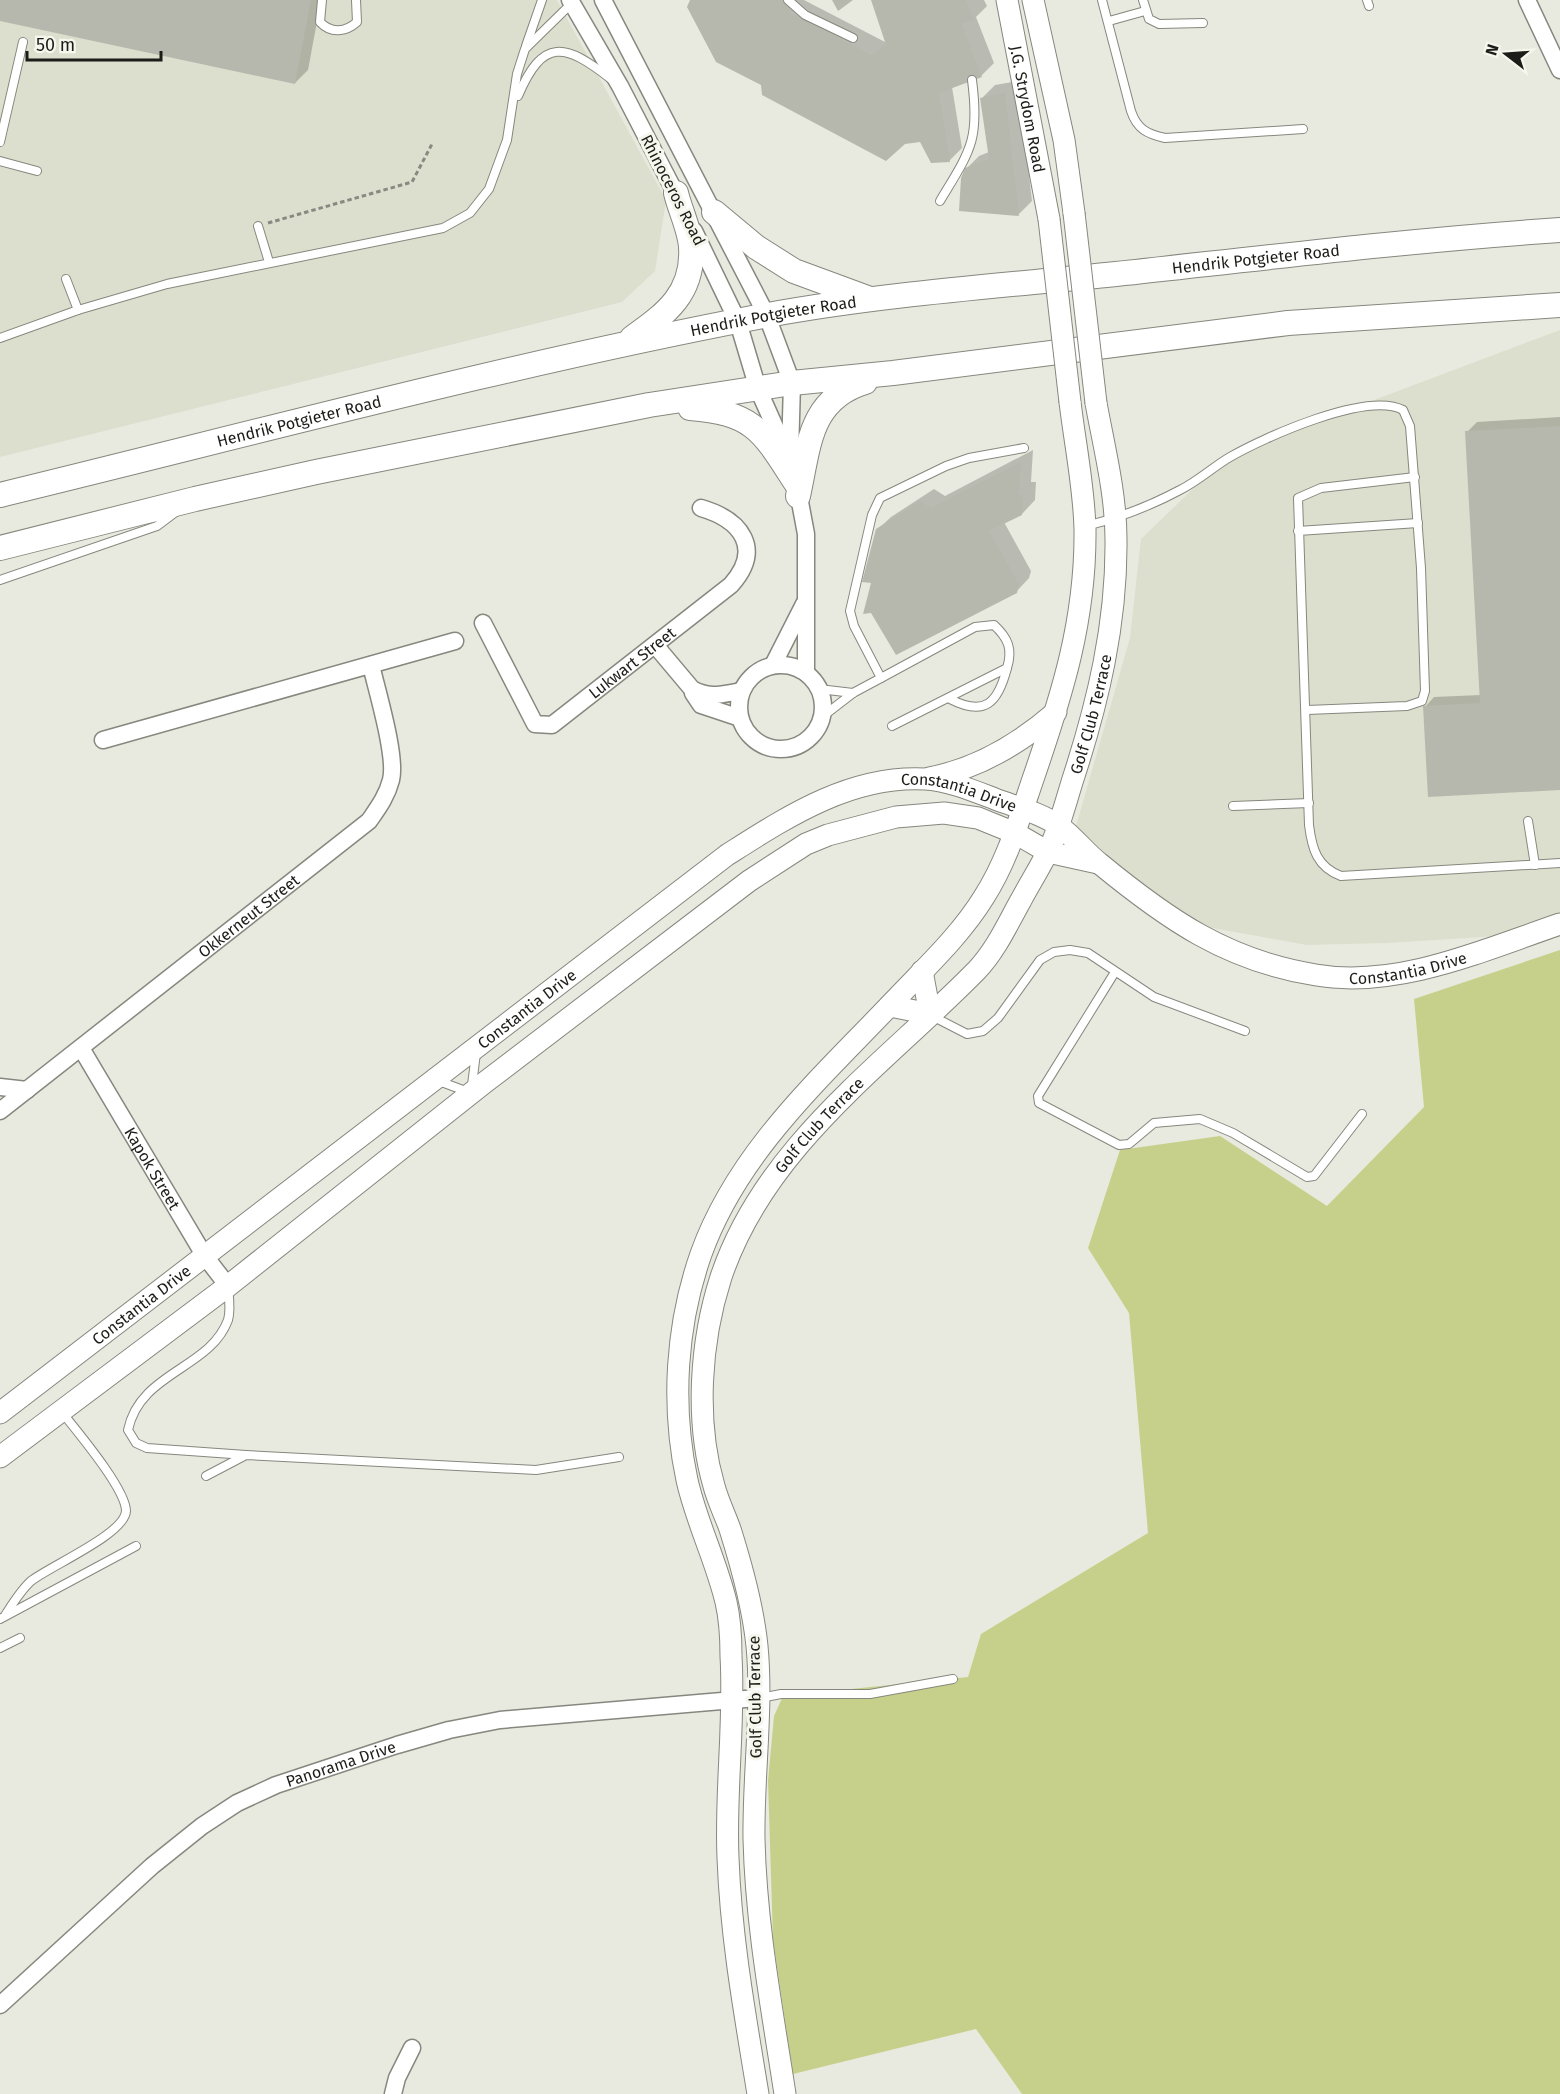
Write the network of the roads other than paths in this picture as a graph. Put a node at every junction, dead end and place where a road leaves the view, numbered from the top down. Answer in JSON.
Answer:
{"nodes":[{"id":1,"x":322,"y":0,"type":"edge"},
{"id":2,"x":356,"y":0,"type":"edge"},
{"id":3,"x":542,"y":0,"type":"edge"},
{"id":4,"x":603,"y":0,"type":"edge"},
{"id":5,"x":788,"y":0,"type":"edge"},
{"id":6,"x":1007,"y":0,"type":"edge"},
{"id":7,"x":1033,"y":0,"type":"edge"},
{"id":8,"x":1102,"y":0,"type":"edge"},
{"id":9,"x":1143,"y":0,"type":"edge"},
{"id":10,"x":1527,"y":0,"type":"edge"},
{"id":11,"x":572,"y":1,"type":"edge"},
{"id":12,"x":1145,"y":11,"type":"junction"},
{"id":13,"x":1109,"y":21,"type":"junction"},
{"id":14,"x":1203,"y":23,"type":"dead end"},
{"id":15,"x":853,"y":38,"type":"dead end"},
{"id":16,"x":23,"y":42,"type":"dead end"},
{"id":17,"x":525,"y":49,"type":"junction"},
{"id":18,"x":1560,"y":70,"type":"edge"},
{"id":19,"x":972,"y":81,"type":"dead end"},
{"id":20,"x":620,"y":86,"type":"junction"},
{"id":21,"x":514,"y":106,"type":"junction"},
{"id":22,"x":1302,"y":129,"type":"dead end"},
{"id":23,"x":0,"y":142,"type":"edge"},
{"id":24,"x":0,"y":161,"type":"edge"},
{"id":25,"x":38,"y":171,"type":"dead end"},
{"id":26,"x":676,"y":193,"type":"junction"},
{"id":27,"x":940,"y":201,"type":"dead end"},
{"id":28,"x":714,"y":212,"type":"junction"},
{"id":29,"x":1074,"y":213,"type":"joint"},
{"id":30,"x":1049,"y":219,"type":"joint"},
{"id":31,"x":1560,"y":222,"type":"edge"},
{"id":32,"x":258,"y":226,"type":"road end"},
{"id":33,"x":1560,"y":230,"type":"edge"},
{"id":34,"x":1460,"y":237,"type":"junction"},
{"id":35,"x":268,"y":262,"type":"junction"},
{"id":36,"x":66,"y":279,"type":"dead end"},
{"id":37,"x":872,"y":300,"type":"junction"},
{"id":38,"x":1560,"y":305,"type":"edge"},
{"id":39,"x":78,"y":310,"type":"junction"},
{"id":40,"x":1492,"y":312,"type":"junction"},
{"id":41,"x":767,"y":316,"type":"junction"},
{"id":42,"x":1560,"y":316,"type":"edge"},
{"id":43,"x":738,"y":322,"type":"junction"},
{"id":44,"x":0,"y":338,"type":"edge"},
{"id":45,"x":625,"y":343,"type":"junction"},
{"id":46,"x":893,"y":373,"type":"junction"},
{"id":47,"x":792,"y":383,"type":"junction"},
{"id":48,"x":758,"y":389,"type":"junction"},
{"id":49,"x":649,"y":405,"type":"junction"},
{"id":50,"x":1023,"y":448,"type":"dead end"},
{"id":51,"x":1415,"y":477,"type":"junction"},
{"id":52,"x":795,"y":480,"type":"junction"},
{"id":53,"x":0,"y":495,"type":"edge"},
{"id":54,"x":195,"y":499,"type":"junction"},
{"id":55,"x":701,"y":508,"type":"dead end"},
{"id":56,"x":1115,"y":519,"type":"junction"},
{"id":57,"x":1418,"y":523,"type":"junction"},
{"id":58,"x":1085,"y":526,"type":"junction"},
{"id":59,"x":1298,"y":531,"type":"junction"},
{"id":60,"x":0,"y":548,"type":"edge"},
{"id":61,"x":0,"y":580,"type":"edge"},
{"id":62,"x":806,"y":600,"type":"junction"},
{"id":63,"x":483,"y":623,"type":"dead end"},
{"id":64,"x":455,"y":641,"type":"dead end"},
{"id":65,"x":655,"y":645,"type":"junction"},
{"id":66,"x":371,"y":665,"type":"junction"},
{"id":67,"x":773,"y":665,"type":"junction"},
{"id":68,"x":1007,"y":668,"type":"junction"},
{"id":69,"x":806,"y":674,"type":"junction"},
{"id":70,"x":881,"y":678,"type":"junction"},
{"id":71,"x":692,"y":689,"type":"junction"},
{"id":72,"x":819,"y":689,"type":"junction"},
{"id":73,"x":742,"y":691,"type":"junction"},
{"id":74,"x":853,"y":693,"type":"junction"},
{"id":75,"x":950,"y":699,"type":"junction"},
{"id":76,"x":1307,"y":710,"type":"junction"},
{"id":77,"x":1056,"y":712,"type":"junction"},
{"id":78,"x":822,"y":717,"type":"junction"},
{"id":79,"x":740,"y":718,"type":"junction"},
{"id":80,"x":892,"y":726,"type":"dead end"},
{"id":81,"x":103,"y":740,"type":"dead end"},
{"id":82,"x":926,"y":779,"type":"junction"},
{"id":83,"x":1309,"y":803,"type":"junction"},
{"id":84,"x":1233,"y":806,"type":"dead end"},
{"id":85,"x":1023,"y":809,"type":"junction"},
{"id":86,"x":1528,"y":821,"type":"dead end"},
{"id":87,"x":1058,"y":825,"type":"junction"},
{"id":88,"x":1015,"y":833,"type":"junction"},
{"id":89,"x":1047,"y":852,"type":"junction"},
{"id":90,"x":1099,"y":863,"type":"junction"},
{"id":91,"x":1560,"y":863,"type":"edge"},
{"id":92,"x":1535,"y":865,"type":"junction"},
{"id":93,"x":1560,"y":924,"type":"edge"},
{"id":94,"x":922,"y":971,"type":"junction"},
{"id":95,"x":1115,"y":972,"type":"junction"},
{"id":96,"x":890,"y":1006,"type":"junction"},
{"id":97,"x":930,"y":1014,"type":"junction"},
{"id":98,"x":1245,"y":1031,"type":"dead end"},
{"id":99,"x":478,"y":1044,"type":"junction"},
{"id":100,"x":81,"y":1048,"type":"junction"},
{"id":101,"x":433,"y":1079,"type":"junction"},
{"id":102,"x":0,"y":1087,"type":"edge"},
{"id":103,"x":27,"y":1090,"type":"junction"},
{"id":104,"x":471,"y":1093,"type":"junction"},
{"id":105,"x":0,"y":1111,"type":"edge"},
{"id":106,"x":1362,"y":1114,"type":"dead end"},
{"id":107,"x":204,"y":1255,"type":"junction"},
{"id":108,"x":228,"y":1286,"type":"junction"},
{"id":109,"x":61,"y":1410,"type":"junction"},
{"id":110,"x":0,"y":1413,"type":"edge"},
{"id":111,"x":246,"y":1455,"type":"junction"},
{"id":112,"x":0,"y":1457,"type":"edge"},
{"id":113,"x":619,"y":1457,"type":"dead end"},
{"id":114,"x":206,"y":1476,"type":"dead end"},
{"id":115,"x":136,"y":1546,"type":"dead end"},
{"id":116,"x":3,"y":1617,"type":"edge"},
{"id":117,"x":20,"y":1638,"type":"dead end"},
{"id":118,"x":0,"y":1648,"type":"edge"},
{"id":119,"x":953,"y":1678,"type":"dead end"},
{"id":120,"x":757,"y":1698,"type":"junction"},
{"id":121,"x":730,"y":1701,"type":"junction"},
{"id":122,"x":0,"y":2005,"type":"edge"},
{"id":123,"x":412,"y":2048,"type":"dead end"},
{"id":124,"x":393,"y":2094,"type":"edge"},
{"id":125,"x":758,"y":2094,"type":"edge"},
{"id":126,"x":785,"y":2094,"type":"edge"}],
"edges":[{"from":1,"to":2,"type":"lane"},
{"from":3,"to":17,"type":"lane"},
{"from":4,"to":28,"type":"street","name":"Rhinoceros Road"},
{"from":5,"to":15,"type":"lane"},
{"from":6,"to":30,"type":"street","name":"J.G. Strydom Road"},
{"from":7,"to":29,"type":"street","name":"J.G. Strydom Road"},
{"from":8,"to":13,"type":"lane"},
{"from":9,"to":12,"type":"lane"},
{"from":10,"to":18,"type":"street"},
{"from":11,"to":17,"type":"lane"},
{"from":11,"to":20,"type":"street","name":"Rhinoceros Road"},
{"from":12,"to":13,"type":"lane"},
{"from":12,"to":14,"type":"lane"},
{"from":13,"to":22,"type":"lane"},
{"from":16,"to":23,"type":"lane"},
{"from":17,"to":21,"type":"lane"},
{"from":19,"to":27,"type":"lane"},
{"from":20,"to":21,"type":"lane"},
{"from":20,"to":26,"type":"street","name":"Rhinoceros Road"},
{"from":21,"to":35,"type":"lane"},
{"from":24,"to":25,"type":"lane"},
{"from":26,"to":43,"type":"street","name":"Rhinoceros Road"},
{"from":26,"to":45,"type":"main road"},
{"from":28,"to":37,"type":"main road"},
{"from":28,"to":41,"type":"street","name":"Rhinoceros Road"},
{"from":29,"to":56,"type":"street","name":"Golf Club Terrace","bridge":true},
{"from":30,"to":58,"type":"street","name":"Golf Club Terrace","bridge":true},
{"from":31,"to":34,"type":"main road"},
{"from":32,"to":35,"type":"lane"},
{"from":33,"to":34,"type":"main road","name":"Hendrik Potgieter Road"},
{"from":34,"to":37,"type":"main road","name":"Hendrik Potgieter Road"},
{"from":35,"to":39,"type":"lane"},
{"from":36,"to":39,"type":"lane"},
{"from":37,"to":41,"type":"main road","name":"Hendrik Potgieter Road"},
{"from":38,"to":40,"type":"main road"},
{"from":39,"to":44,"type":"lane"},
{"from":40,"to":42,"type":"main road"},
{"from":40,"to":46,"type":"main road"},
{"from":41,"to":43,"type":"main road","name":"Hendrik Potgieter Road"},
{"from":41,"to":47,"type":"street","name":"Rhinoceros Road"},
{"from":43,"to":45,"type":"main road","name":"Hendrik Potgieter Road"},
{"from":43,"to":48,"type":"street","name":"Rhinoceros Road"},
{"from":45,"to":53,"type":"main road","name":"Hendrik Potgieter Road"},
{"from":46,"to":47,"type":"main road"},
{"from":46,"to":52,"type":"main road"},
{"from":47,"to":48,"type":"main road"},
{"from":47,"to":52,"type":"street"},
{"from":48,"to":49,"type":"main road"},
{"from":48,"to":52,"type":"street","name":"Rhinoceros Road"},
{"from":49,"to":52,"type":"main road"},
{"from":49,"to":54,"type":"main road"},
{"from":50,"to":70,"type":"lane"},
{"from":51,"to":56,"type":"lane"},
{"from":51,"to":57,"type":"lane"},
{"from":51,"to":59,"type":"lane"},
{"from":52,"to":62,"type":"street"},
{"from":54,"to":60,"type":"main road"},
{"from":54,"to":61,"type":"lane"},
{"from":55,"to":65,"type":"street","name":"Lukwart Street"},
{"from":56,"to":58,"type":"lane"},
{"from":56,"to":87,"type":"street","name":"Golf Club Terrace"},
{"from":57,"to":59,"type":"lane"},
{"from":57,"to":76,"type":"lane"},
{"from":58,"to":77,"type":"street","name":"Golf Club Terrace"},
{"from":59,"to":76,"type":"lane"},
{"from":62,"to":67,"type":"street"},
{"from":62,"to":69,"type":"street"},
{"from":63,"to":65,"type":"street","name":"Lukwart Street"},
{"from":64,"to":66,"type":"street"},
{"from":65,"to":71,"type":"street"},
{"from":66,"to":81,"type":"street"},
{"from":66,"to":100,"type":"street","name":"Okkerneut Street"},
{"from":67,"to":69,"type":"street"},
{"from":67,"to":73,"type":"street"},
{"from":68,"to":70,"type":"lane"},
{"from":68,"to":75,"type":"lane"},
{"from":68,"to":75,"type":"lane"},
{"from":69,"to":72,"type":"street"},
{"from":70,"to":74,"type":"lane"},
{"from":71,"to":73,"type":"street"},
{"from":71,"to":79,"type":"street"},
{"from":72,"to":74,"type":"lane"},
{"from":72,"to":78,"type":"street"},
{"from":73,"to":79,"type":"street"},
{"from":74,"to":78,"type":"lane"},
{"from":75,"to":80,"type":"lane"},
{"from":76,"to":83,"type":"lane"},
{"from":77,"to":82,"type":"street"},
{"from":77,"to":85,"type":"street","name":"Golf Club Terrace"},
{"from":78,"to":79,"type":"street"},
{"from":82,"to":85,"type":"street","name":"Constantia Drive"},
{"from":82,"to":99,"type":"street","name":"Constantia Drive"},
{"from":83,"to":84,"type":"lane"},
{"from":83,"to":92,"type":"lane"},
{"from":85,"to":87,"type":"street","name":"Constantia Drive"},
{"from":85,"to":88,"type":"street","name":"Golf Club Terrace"},
{"from":86,"to":92,"type":"lane"},
{"from":87,"to":89,"type":"street","name":"Golf Club Terrace"},
{"from":87,"to":90,"type":"street","name":"Constantia Drive"},
{"from":88,"to":89,"type":"street","name":"Constantia Drive"},
{"from":88,"to":94,"type":"street","name":"Golf Club Terrace"},
{"from":88,"to":104,"type":"street","name":"Constantia Drive"},
{"from":89,"to":90,"type":"street","name":"Constantia Drive"},
{"from":89,"to":97,"type":"street","name":"Golf Club Terrace"},
{"from":90,"to":93,"type":"street","name":"Constantia Drive"},
{"from":91,"to":92,"type":"lane"},
{"from":94,"to":96,"type":"street","name":"Golf Club Terrace"},
{"from":94,"to":97,"type":"street"},
{"from":95,"to":97,"type":"lane"},
{"from":95,"to":98,"type":"lane"},
{"from":95,"to":106,"type":"lane"},
{"from":96,"to":97,"type":"street"},
{"from":96,"to":121,"type":"street","name":"Golf Club Terrace"},
{"from":97,"to":120,"type":"street","name":"Golf Club Terrace"},
{"from":99,"to":101,"type":"street","name":"Constantia Drive"},
{"from":99,"to":104,"type":"lane"},
{"from":100,"to":103,"type":"street","name":"Okkerneut Street"},
{"from":100,"to":107,"type":"street","name":"Kapok Street"},
{"from":101,"to":104,"type":"lane"},
{"from":101,"to":107,"type":"street","name":"Constantia Drive"},
{"from":102,"to":103,"type":"street"},
{"from":103,"to":105,"type":"street","name":"Okkerneut Street"},
{"from":104,"to":108,"type":"street","name":"Constantia Drive"},
{"from":107,"to":108,"type":"street","name":"Kapok Street"},
{"from":107,"to":110,"type":"street","name":"Constantia Drive"},
{"from":108,"to":109,"type":"street","name":"Constantia Drive"},
{"from":108,"to":111,"type":"lane"},
{"from":109,"to":112,"type":"street","name":"Constantia Drive"},
{"from":109,"to":116,"type":"lane"},
{"from":111,"to":113,"type":"lane"},
{"from":111,"to":114,"type":"lane"},
{"from":115,"to":116,"type":"lane"},
{"from":117,"to":118,"type":"lane"},
{"from":119,"to":120,"type":"lane"},
{"from":120,"to":121,"type":"street","name":"Panorama Drive"},
{"from":120,"to":126,"type":"street","name":"Golf Club Terrace"},
{"from":121,"to":122,"type":"street","name":"Panorama Drive"},
{"from":121,"to":125,"type":"street","name":"Golf Club Terrace"},
{"from":123,"to":124,"type":"street"}]}
